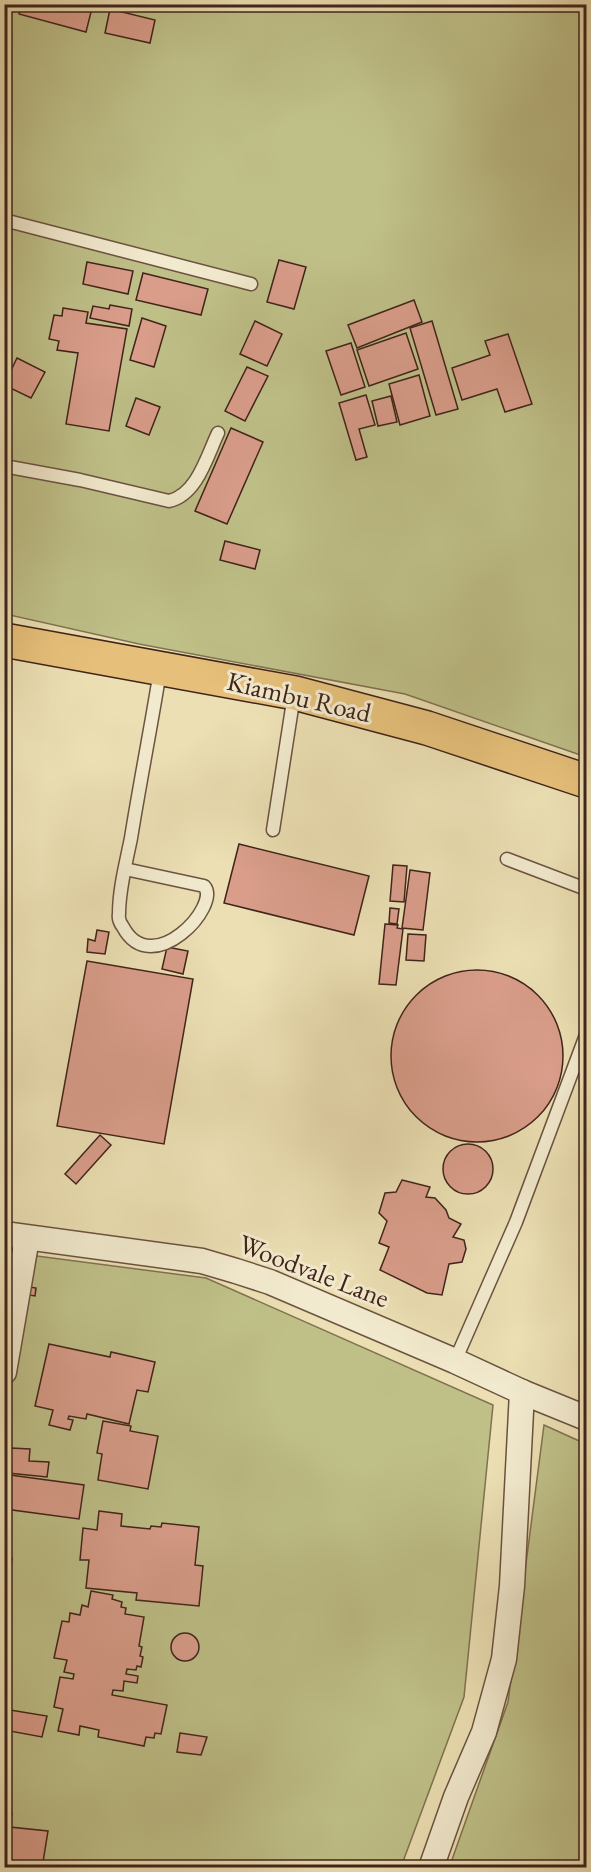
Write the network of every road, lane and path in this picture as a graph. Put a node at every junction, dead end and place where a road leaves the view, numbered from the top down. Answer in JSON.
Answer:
{"nodes":[{"id":1,"x":4,"y":220,"type":"edge"},
{"id":2,"x":251,"y":284,"type":"dead end"},
{"id":3,"x":218,"y":433,"type":"dead end"},
{"id":4,"x":4,"y":466,"type":"edge"},
{"id":5,"x":4,"y":639,"type":"edge"},
{"id":6,"x":160,"y":668,"type":"junction"},
{"id":7,"x":295,"y":693,"type":"junction"},
{"id":8,"x":586,"y":781,"type":"edge"},
{"id":9,"x":273,"y":830,"type":"dead end"},
{"id":10,"x":507,"y":859,"type":"dead end"},
{"id":11,"x":125,"y":869,"type":"junction"},
{"id":12,"x":586,"y":889,"type":"edge"},
{"id":13,"x":586,"y":1035,"type":"edge"},
{"id":14,"x":16,"y":1236,"type":"edge"},
{"id":15,"x":454,"y":1360,"type":"junction"},
{"id":16,"x":4,"y":1372,"type":"edge"},
{"id":17,"x":522,"y":1392,"type":"junction"},
{"id":18,"x":586,"y":1418,"type":"edge"},
{"id":19,"x":431,"y":1868,"type":"edge"}],
"edges":[{"from":1,"to":2,"type":"lane"},
{"from":3,"to":4,"type":"lane"},
{"from":5,"to":6,"type":"highway","name":"Kiambu Road"},
{"from":6,"to":7,"type":"highway","name":"Kiambu Road"},
{"from":6,"to":11,"type":"lane"},
{"from":7,"to":8,"type":"highway","name":"Kiambu Road"},
{"from":7,"to":9,"type":"lane"},
{"from":10,"to":12,"type":"lane"},
{"from":11,"to":11,"type":"lane"},
{"from":13,"to":15,"type":"lane"},
{"from":14,"to":15,"type":"street","name":"Woodvale Lane"},
{"from":14,"to":16,"type":"street"},
{"from":15,"to":17,"type":"street","name":"Woodvale Lane"},
{"from":17,"to":18,"type":"street","name":"Woodvale Lane"},
{"from":17,"to":19,"type":"street"}]}
